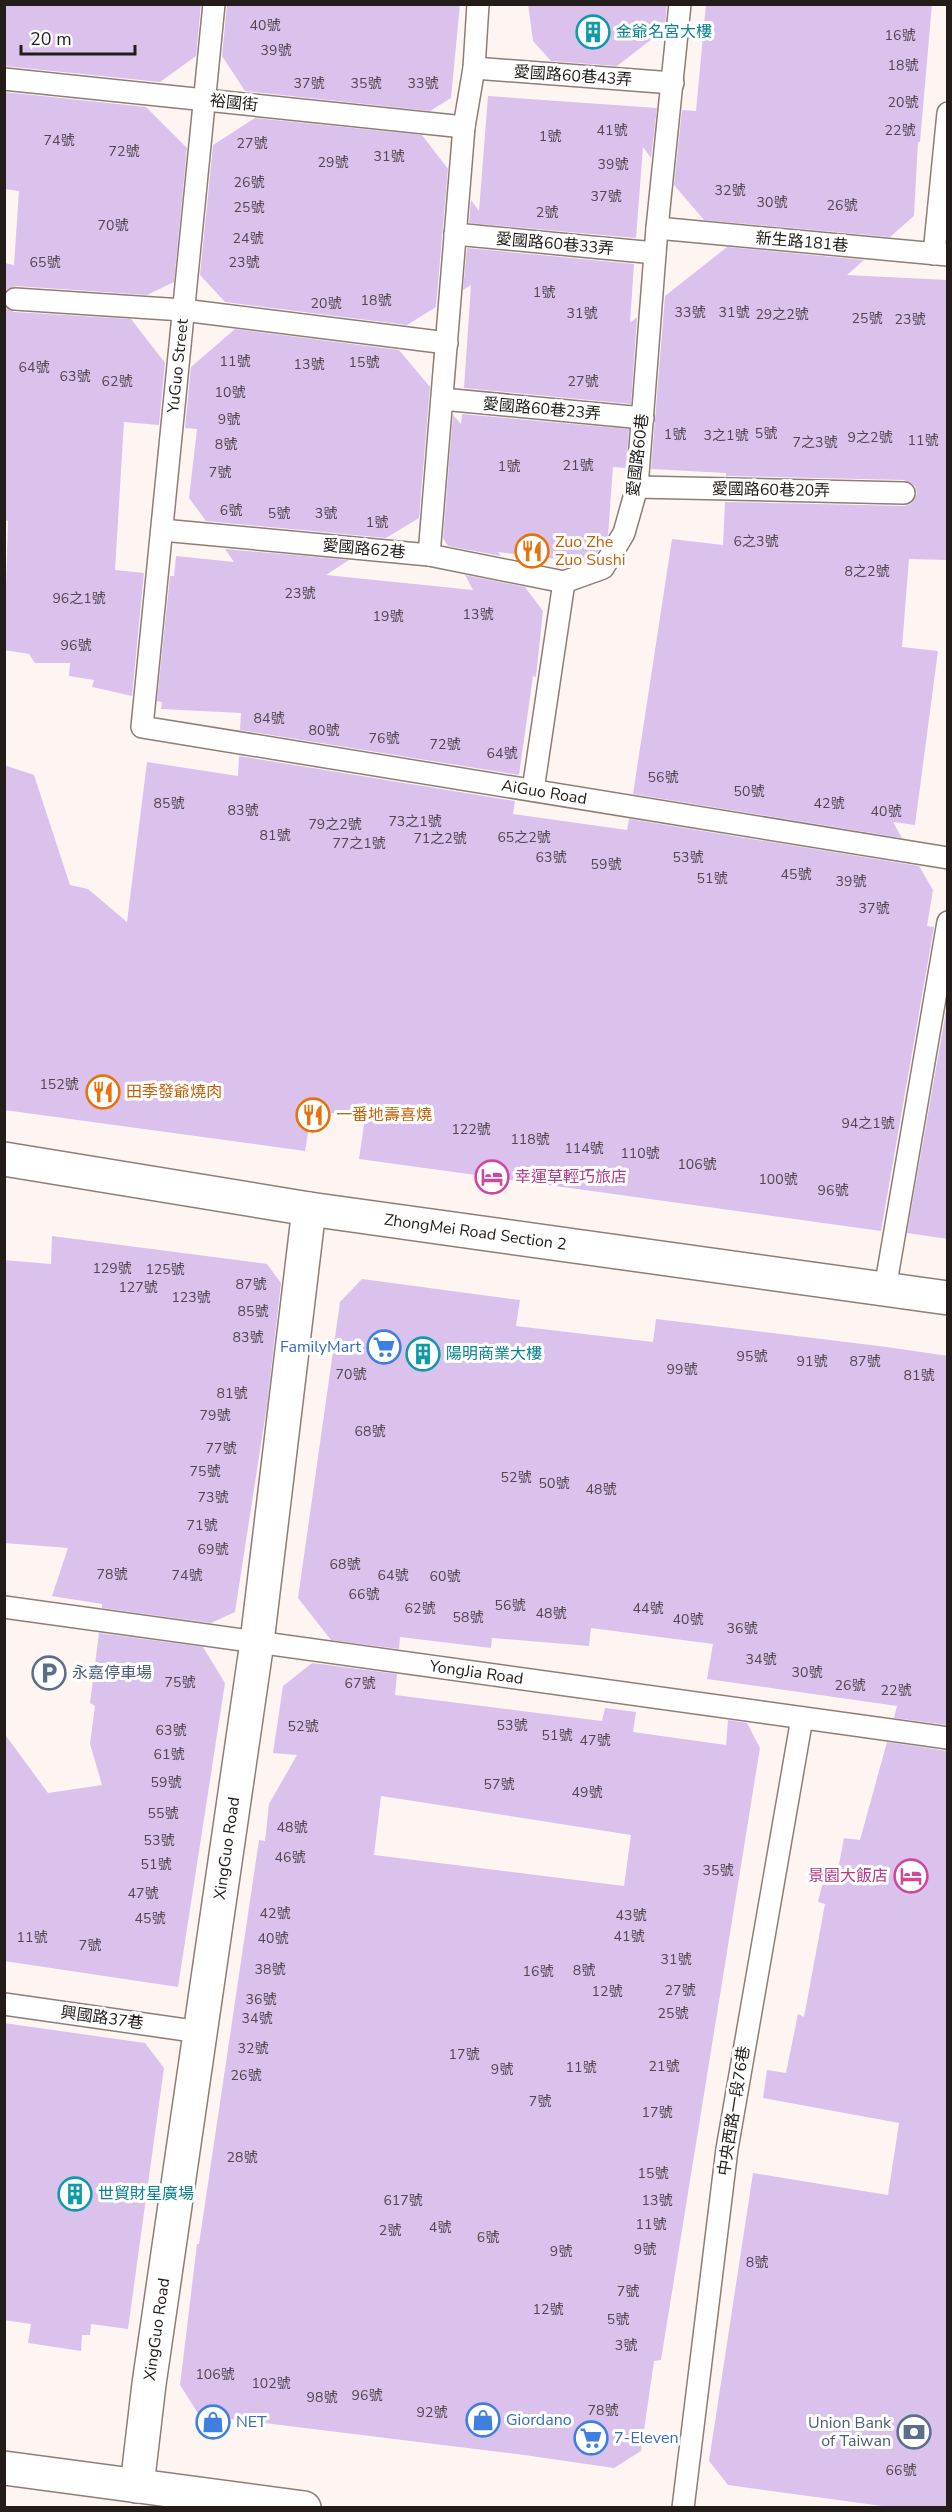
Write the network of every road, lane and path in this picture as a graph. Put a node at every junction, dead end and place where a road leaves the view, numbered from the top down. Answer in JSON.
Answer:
{"nodes":[{"id":1,"x":214,"y":4,"type":"edge"},
{"id":2,"x":478,"y":4,"type":"edge"},
{"id":3,"x":680,"y":4,"type":"edge"},
{"id":4,"x":474,"y":68,"type":"junction"},
{"id":5,"x":4,"y":79,"type":"edge"},
{"id":6,"x":673,"y":83,"type":"junction"},
{"id":7,"x":204,"y":100,"type":"junction"},
{"id":8,"x":948,"y":113,"type":"edge"},
{"id":9,"x":464,"y":128,"type":"junction"},
{"id":10,"x":657,"y":228,"type":"junction"},
{"id":11,"x":455,"y":234,"type":"junction"},
{"id":12,"x":656,"y":253,"type":"junction"},
{"id":13,"x":941,"y":255,"type":"edge"},
{"id":14,"x":15,"y":299,"type":"dead end"},
{"id":15,"x":183,"y":310,"type":"junction"},
{"id":16,"x":447,"y":343,"type":"junction"},
{"id":17,"x":442,"y":399,"type":"junction"},
{"id":18,"x":643,"y":418,"type":"junction"},
{"id":19,"x":637,"y":487,"type":"junction"},
{"id":20,"x":904,"y":493,"type":"dead end"},
{"id":21,"x":162,"y":530,"type":"junction"},
{"id":22,"x":429,"y":555,"type":"junction"},
{"id":23,"x":564,"y":582,"type":"junction"},
{"id":24,"x":142,"y":727,"type":"joint"},
{"id":25,"x":533,"y":790,"type":"junction"},
{"id":26,"x":948,"y":858,"type":"edge"},
{"id":27,"x":948,"y":922,"type":"edge"},
{"id":28,"x":4,"y":1159,"type":"edge"},
{"id":29,"x":309,"y":1209,"type":"junction"},
{"id":30,"x":885,"y":1289,"type":"junction"},
{"id":31,"x":948,"y":1298,"type":"edge"},
{"id":32,"x":4,"y":1607,"type":"edge"},
{"id":33,"x":257,"y":1642,"type":"junction"},
{"id":34,"x":802,"y":1718,"type":"junction"},
{"id":35,"x":948,"y":1738,"type":"edge"},
{"id":36,"x":4,"y":2004,"type":"edge"},
{"id":37,"x":200,"y":2032,"type":"junction"},
{"id":38,"x":4,"y":2468,"type":"edge"},
{"id":39,"x":137,"y":2486,"type":"junction"},
{"id":40,"x":304,"y":2508,"type":"edge"},
{"id":41,"x":683,"y":2508,"type":"edge"}],
"edges":[{"from":1,"to":7,"type":"lane","name":"YuGuo Street"},
{"from":2,"to":4,"type":"lane"},
{"from":3,"to":6,"type":"lane","name":"愛國路60巷"},
{"from":4,"to":6,"type":"lane","name":"愛國路60巷43弄"},
{"from":4,"to":9,"type":"lane"},
{"from":5,"to":7,"type":"lane","name":"裕國街"},
{"from":6,"to":10,"type":"lane","name":"愛國路60巷"},
{"from":7,"to":9,"type":"lane","name":"裕國街"},
{"from":7,"to":15,"type":"lane","name":"YuGuo Street"},
{"from":8,"to":13,"type":"lane"},
{"from":9,"to":11,"type":"lane"},
{"from":10,"to":12,"type":"lane","name":"愛國路60巷"},
{"from":10,"to":13,"type":"lane","name":"新生路181巷"},
{"from":11,"to":12,"type":"lane","name":"愛國路60巷33弄"},
{"from":11,"to":16,"type":"lane"},
{"from":12,"to":18,"type":"lane","name":"愛國路60巷"},
{"from":14,"to":15,"type":"lane"},
{"from":15,"to":16,"type":"lane"},
{"from":15,"to":21,"type":"lane","name":"YuGuo Street"},
{"from":16,"to":17,"type":"lane"},
{"from":17,"to":18,"type":"lane","name":"愛國路60巷23弄"},
{"from":17,"to":22,"type":"lane"},
{"from":18,"to":19,"type":"lane","name":"愛國路60巷"},
{"from":19,"to":20,"type":"lane","name":"愛國路60巷20弄"},
{"from":19,"to":23,"type":"lane","name":"愛國路60巷"},
{"from":21,"to":22,"type":"lane","name":"愛國路62巷"},
{"from":21,"to":24,"type":"lane","name":"YuGuo Street"},
{"from":22,"to":23,"type":"lane","name":"愛國路62巷"},
{"from":23,"to":25,"type":"lane"},
{"from":24,"to":25,"type":"lane","name":"AiGuo Road"},
{"from":25,"to":26,"type":"lane","name":"AiGuo Road"},
{"from":27,"to":30,"type":"lane"},
{"from":28,"to":29,"type":"street","name":"ZhongMei Road Section 2"},
{"from":29,"to":30,"type":"street","name":"ZhongMei Road Section 2"},
{"from":29,"to":33,"type":"street","name":"XingGuo Road"},
{"from":30,"to":31,"type":"street","name":"ZhongMei Road Section 2"},
{"from":32,"to":33,"type":"lane","name":"YongJia Road"},
{"from":33,"to":34,"type":"lane","name":"YongJia Road"},
{"from":33,"to":37,"type":"street","name":"XingGuo Road"},
{"from":34,"to":35,"type":"lane","name":"YongJia Road"},
{"from":34,"to":41,"type":"lane","name":"中央西路一段76巷"},
{"from":36,"to":37,"type":"lane","name":"興國路37巷"},
{"from":37,"to":39,"type":"street","name":"XingGuo Road"},
{"from":38,"to":39,"type":"street"},
{"from":39,"to":40,"type":"street"}]}
